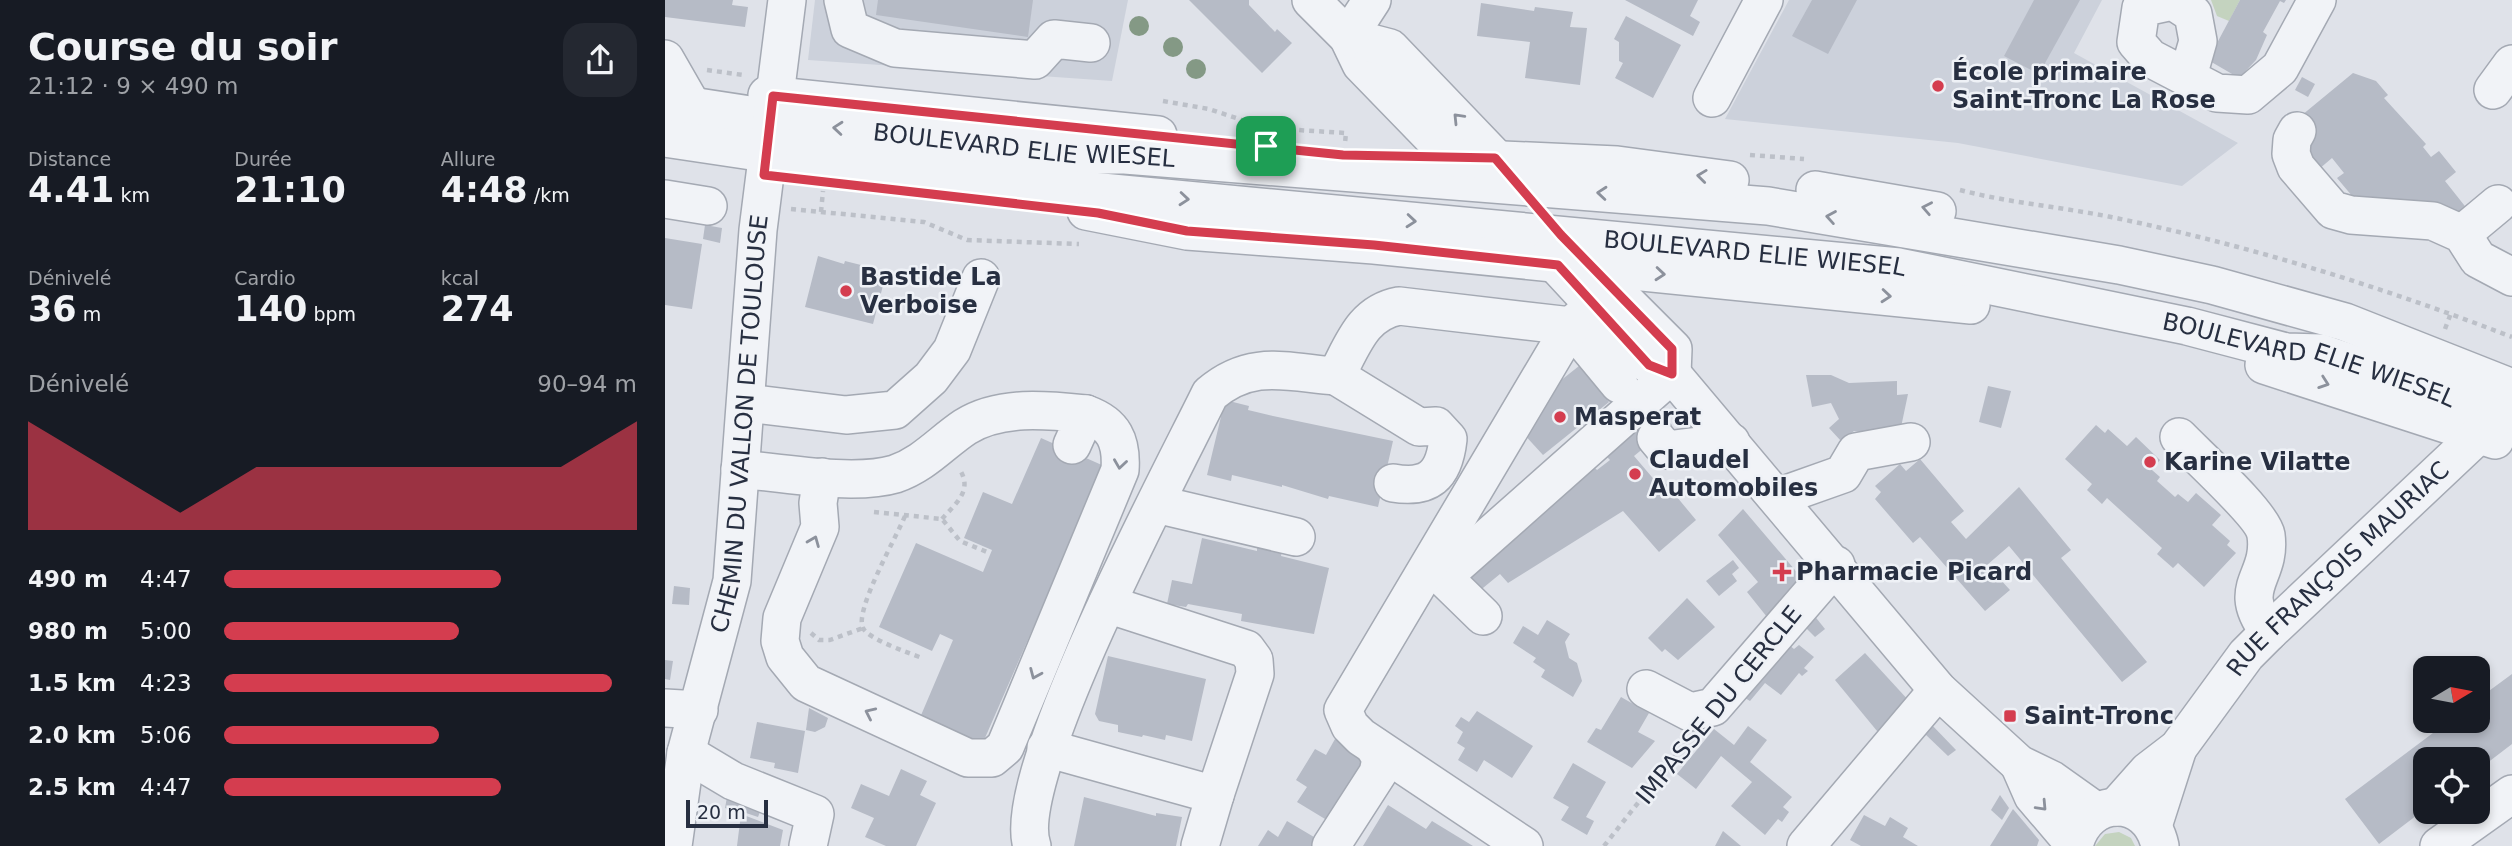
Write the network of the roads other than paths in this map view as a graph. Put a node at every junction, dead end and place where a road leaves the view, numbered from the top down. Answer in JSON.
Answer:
{"nodes":[{"id":1,"x":787,"y":0,"type":"edge"},
{"id":2,"x":843,"y":0,"type":"edge"},
{"id":3,"x":1311,"y":0,"type":"edge"},
{"id":4,"x":1372,"y":0,"type":"edge"},
{"id":5,"x":1764,"y":0,"type":"edge"},
{"id":6,"x":2317,"y":0,"type":"edge"},
{"id":7,"x":1349,"y":37,"type":"junction"},
{"id":8,"x":1091,"y":43,"type":"dead end"},
{"id":9,"x":2188,"y":76,"type":"dead end"},
{"id":10,"x":679,"y":84,"type":"edge"},
{"id":11,"x":1711,"y":98,"type":"dead end"},
{"id":12,"x":765,"y":123,"type":"junction"},
{"id":13,"x":2297,"y":131,"type":"dead end"},
{"id":14,"x":665,"y":138,"type":"edge"},
{"id":15,"x":665,"y":162,"type":"edge"},
{"id":16,"x":1474,"y":166,"type":"junction"},
{"id":17,"x":1521,"y":186,"type":"junction"},
{"id":18,"x":665,"y":198,"type":"edge"},
{"id":19,"x":2498,"y":204,"type":"dead end"},
{"id":20,"x":708,"y":206,"type":"dead end"},
{"id":21,"x":1525,"y":232,"type":"junction"},
{"id":22,"x":2462,"y":234,"type":"junction"},
{"id":23,"x":1571,"y":256,"type":"junction"},
{"id":24,"x":2512,"y":277,"type":"edge"},
{"id":25,"x":981,"y":278,"type":"dead end"},
{"id":26,"x":1584,"y":315,"type":"junction"},
{"id":27,"x":2512,"y":364,"type":"edge"},
{"id":28,"x":1672,"y":374,"type":"junction"},
{"id":29,"x":1336,"y":376,"type":"junction"},
{"id":30,"x":746,"y":403,"type":"junction"},
{"id":31,"x":1637,"y":412,"type":"junction"},
{"id":32,"x":2504,"y":420,"type":"edge"},
{"id":33,"x":2179,"y":437,"type":"dead end"},
{"id":34,"x":1731,"y":442,"type":"junction"},
{"id":35,"x":1911,"y":442,"type":"dead end"},
{"id":36,"x":740,"y":469,"type":"junction"},
{"id":37,"x":822,"y":477,"type":"junction"},
{"id":38,"x":1393,"y":483,"type":"dead end"},
{"id":39,"x":1778,"y":497,"type":"junction"},
{"id":40,"x":1156,"y":504,"type":"junction"},
{"id":41,"x":1296,"y":537,"type":"dead end"},
{"id":42,"x":1836,"y":565,"type":"junction"},
{"id":43,"x":1107,"y":604,"type":"junction"},
{"id":44,"x":1483,"y":616,"type":"dead end"},
{"id":45,"x":2269,"y":632,"type":"junction"},
{"id":46,"x":1646,"y":689,"type":"dead end"},
{"id":47,"x":1938,"y":690,"type":"junction"},
{"id":48,"x":682,"y":709,"type":"edge"},
{"id":49,"x":1374,"y":746,"type":"junction"},
{"id":50,"x":1046,"y":748,"type":"junction"},
{"id":51,"x":2178,"y":748,"type":"junction"},
{"id":52,"x":686,"y":753,"type":"junction"},
{"id":53,"x":2019,"y":764,"type":"junction"},
{"id":54,"x":2512,"y":794,"type":"edge"},
{"id":55,"x":1215,"y":795,"type":"junction"},
{"id":56,"x":2107,"y":809,"type":"junction"},
{"id":57,"x":2156,"y":836,"type":"edge"},
{"id":58,"x":2074,"y":845,"type":"edge"},
{"id":59,"x":673,"y":846,"type":"edge"},
{"id":60,"x":809,"y":846,"type":"edge"},
{"id":61,"x":1032,"y":846,"type":"edge"},
{"id":62,"x":1200,"y":846,"type":"edge"},
{"id":63,"x":1331,"y":846,"type":"edge"},
{"id":64,"x":1524,"y":846,"type":"edge"},
{"id":65,"x":1806,"y":846,"type":"edge"},
{"id":66,"x":2439,"y":846,"type":"edge"}],
"edges":[{"from":1,"to":12,"type":"street","name":"CHEMIN DU VALLON DE TOULOUSE"},
{"from":2,"to":8,"type":"street"},
{"from":3,"to":7,"type":"street"},
{"from":4,"to":7,"type":"street"},
{"from":5,"to":11,"type":"street"},
{"from":6,"to":9,"type":"street"},
{"from":7,"to":16,"type":"street"},
{"from":10,"to":12,"type":"street"},
{"from":12,"to":14,"type":"street"},
{"from":12,"to":15,"type":"street"},
{"from":16,"to":12,"type":"street","one_way":true},
{"from":12,"to":21,"type":"street","name":"BOULEVARD ELIE WIESEL","one_way":true},
{"from":12,"to":23,"type":"street","name":"BOULEVARD ELIE WIESEL"},
{"from":12,"to":30,"type":"street","name":"CHEMIN DU VALLON DE TOULOUSE"},
{"from":13,"to":22,"type":"street"},
{"from":16,"to":17,"type":"street","name":"BOULEVARD ELIE WIESEL"},
{"from":16,"to":21,"type":"street"},
{"from":27,"to":16,"type":"street","one_way":true},
{"from":17,"to":23,"type":"street"},
{"from":32,"to":17,"type":"street","name":"BOULEVARD ELIE WIESEL","one_way":true},
{"from":18,"to":20,"type":"street"},
{"from":19,"to":22,"type":"street"},
{"from":21,"to":23,"type":"street"},
{"from":22,"to":24,"type":"street"},
{"from":23,"to":26,"type":"street"},
{"from":23,"to":28,"type":"street"},
{"from":23,"to":32,"type":"street","name":"BOULEVARD ELIE WIESEL","one_way":true},
{"from":25,"to":30,"type":"street"},
{"from":26,"to":28,"type":"street"},
{"from":26,"to":29,"type":"street"},
{"from":26,"to":31,"type":"street"},
{"from":26,"to":49,"type":"street"},
{"from":28,"to":31,"type":"street"},
{"from":28,"to":34,"type":"street"},
{"from":29,"to":38,"type":"street"},
{"from":29,"to":40,"type":"street"},
{"from":30,"to":36,"type":"street","name":"CHEMIN DU VALLON DE TOULOUSE"},
{"from":31,"to":34,"type":"street"},
{"from":31,"to":44,"type":"street"},
{"from":32,"to":45,"type":"street","name":"RUE FRANÇOIS MAURIAC"},
{"from":33,"to":45,"type":"street"},
{"from":34,"to":39,"type":"street"},
{"from":35,"to":39,"type":"street"},
{"from":36,"to":37,"type":"street"},
{"from":36,"to":48,"type":"street","name":"CHEMIN DU VALLON DE TOULOUSE"},
{"from":37,"to":37,"type":"street","one_way":true},
{"from":39,"to":42,"type":"street"},
{"from":40,"to":41,"type":"street"},
{"from":40,"to":43,"type":"street"},
{"from":42,"to":46,"type":"street","name":"IMPASSE DU CERCLE"},
{"from":42,"to":47,"type":"street"},
{"from":43,"to":50,"type":"street"},
{"from":43,"to":55,"type":"street"},
{"from":45,"to":51,"type":"street","name":"RUE FRANÇOIS MAURIAC"},
{"from":47,"to":53,"type":"street"},
{"from":47,"to":65,"type":"street"},
{"from":48,"to":52,"type":"street","name":"CHEMIN DU VALLON DE TOULOUSE"},
{"from":49,"to":63,"type":"street"},
{"from":49,"to":64,"type":"street"},
{"from":50,"to":55,"type":"street"},
{"from":50,"to":61,"type":"street"},
{"from":51,"to":56,"type":"street","name":"RUE FRANÇOIS MAURIAC"},
{"from":51,"to":57,"type":"street","name":"RUE FRANÇOIS MAURIAC"},
{"from":52,"to":59,"type":"street","name":"CHEMIN DU VALLON DE TOULOUSE"},
{"from":52,"to":60,"type":"street"},
{"from":53,"to":56,"type":"street"},
{"from":53,"to":58,"type":"street","one_way":true},
{"from":54,"to":66,"type":"street"},
{"from":55,"to":62,"type":"street"},
{"from":56,"to":57,"type":"street","name":"RUE FRANÇOIS MAURIAC"},
{"from":56,"to":58,"type":"street","name":"RUE FRANÇOIS MAURIAC"}]}
